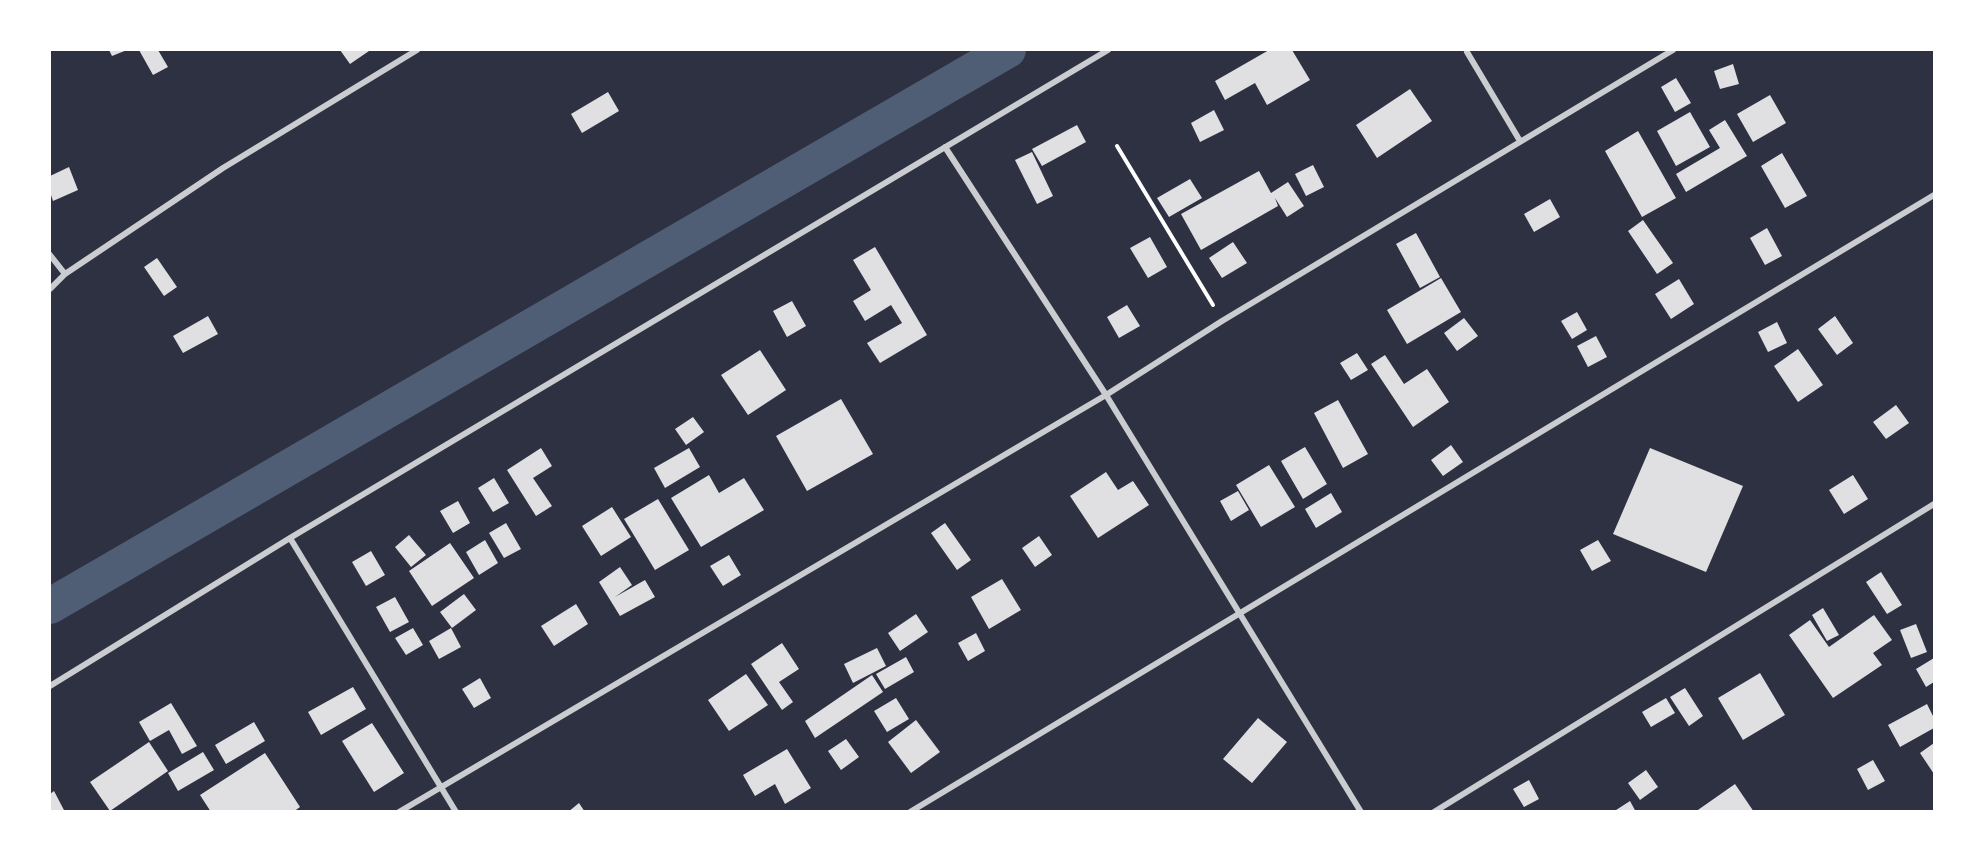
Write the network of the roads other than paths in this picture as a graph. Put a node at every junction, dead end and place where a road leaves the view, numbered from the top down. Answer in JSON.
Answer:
{"nodes":[{"id":1,"x":401,"y":50,"type":"edge"},
{"id":2,"x":417,"y":50,"type":"edge"},
{"id":3,"x":1108,"y":50,"type":"edge"},
{"id":4,"x":1673,"y":50,"type":"edge"},
{"id":5,"x":1467,"y":52,"type":"dead end"},
{"id":6,"x":405,"y":56,"type":"junction"},
{"id":7,"x":1520,"y":141,"type":"junction"},
{"id":8,"x":945,"y":147,"type":"junction"},
{"id":9,"x":1935,"y":195,"type":"edge"},
{"id":10,"x":50,"y":255,"type":"edge"},
{"id":11,"x":65,"y":274,"type":"junction"},
{"id":12,"x":50,"y":289,"type":"edge"},
{"id":13,"x":1106,"y":394,"type":"junction"},
{"id":14,"x":1935,"y":504,"type":"edge"},
{"id":15,"x":290,"y":538,"type":"junction"},
{"id":16,"x":1240,"y":613,"type":"junction"},
{"id":17,"x":50,"y":686,"type":"edge"},
{"id":18,"x":441,"y":787,"type":"junction"},
{"id":19,"x":399,"y":812,"type":"edge"},
{"id":20,"x":456,"y":812,"type":"edge"},
{"id":21,"x":910,"y":812,"type":"edge"},
{"id":22,"x":1361,"y":812,"type":"edge"},
{"id":23,"x":1434,"y":812,"type":"edge"}],
"edges":[{"from":1,"to":6,"type":"street"},
{"from":2,"to":6,"type":"street"},
{"from":3,"to":8,"type":"street"},
{"from":4,"to":7,"type":"street"},
{"from":5,"to":7,"type":"street"},
{"from":6,"to":11,"type":"street"},
{"from":7,"to":13,"type":"street"},
{"from":8,"to":13,"type":"street"},
{"from":8,"to":15,"type":"street"},
{"from":9,"to":16,"type":"street"},
{"from":10,"to":11,"type":"street"},
{"from":11,"to":12,"type":"street"},
{"from":13,"to":16,"type":"street"},
{"from":13,"to":18,"type":"street"},
{"from":14,"to":23,"type":"street"},
{"from":15,"to":17,"type":"street"},
{"from":15,"to":18,"type":"street"},
{"from":16,"to":21,"type":"street"},
{"from":16,"to":22,"type":"street"},
{"from":18,"to":19,"type":"street"},
{"from":18,"to":20,"type":"street"}]}
